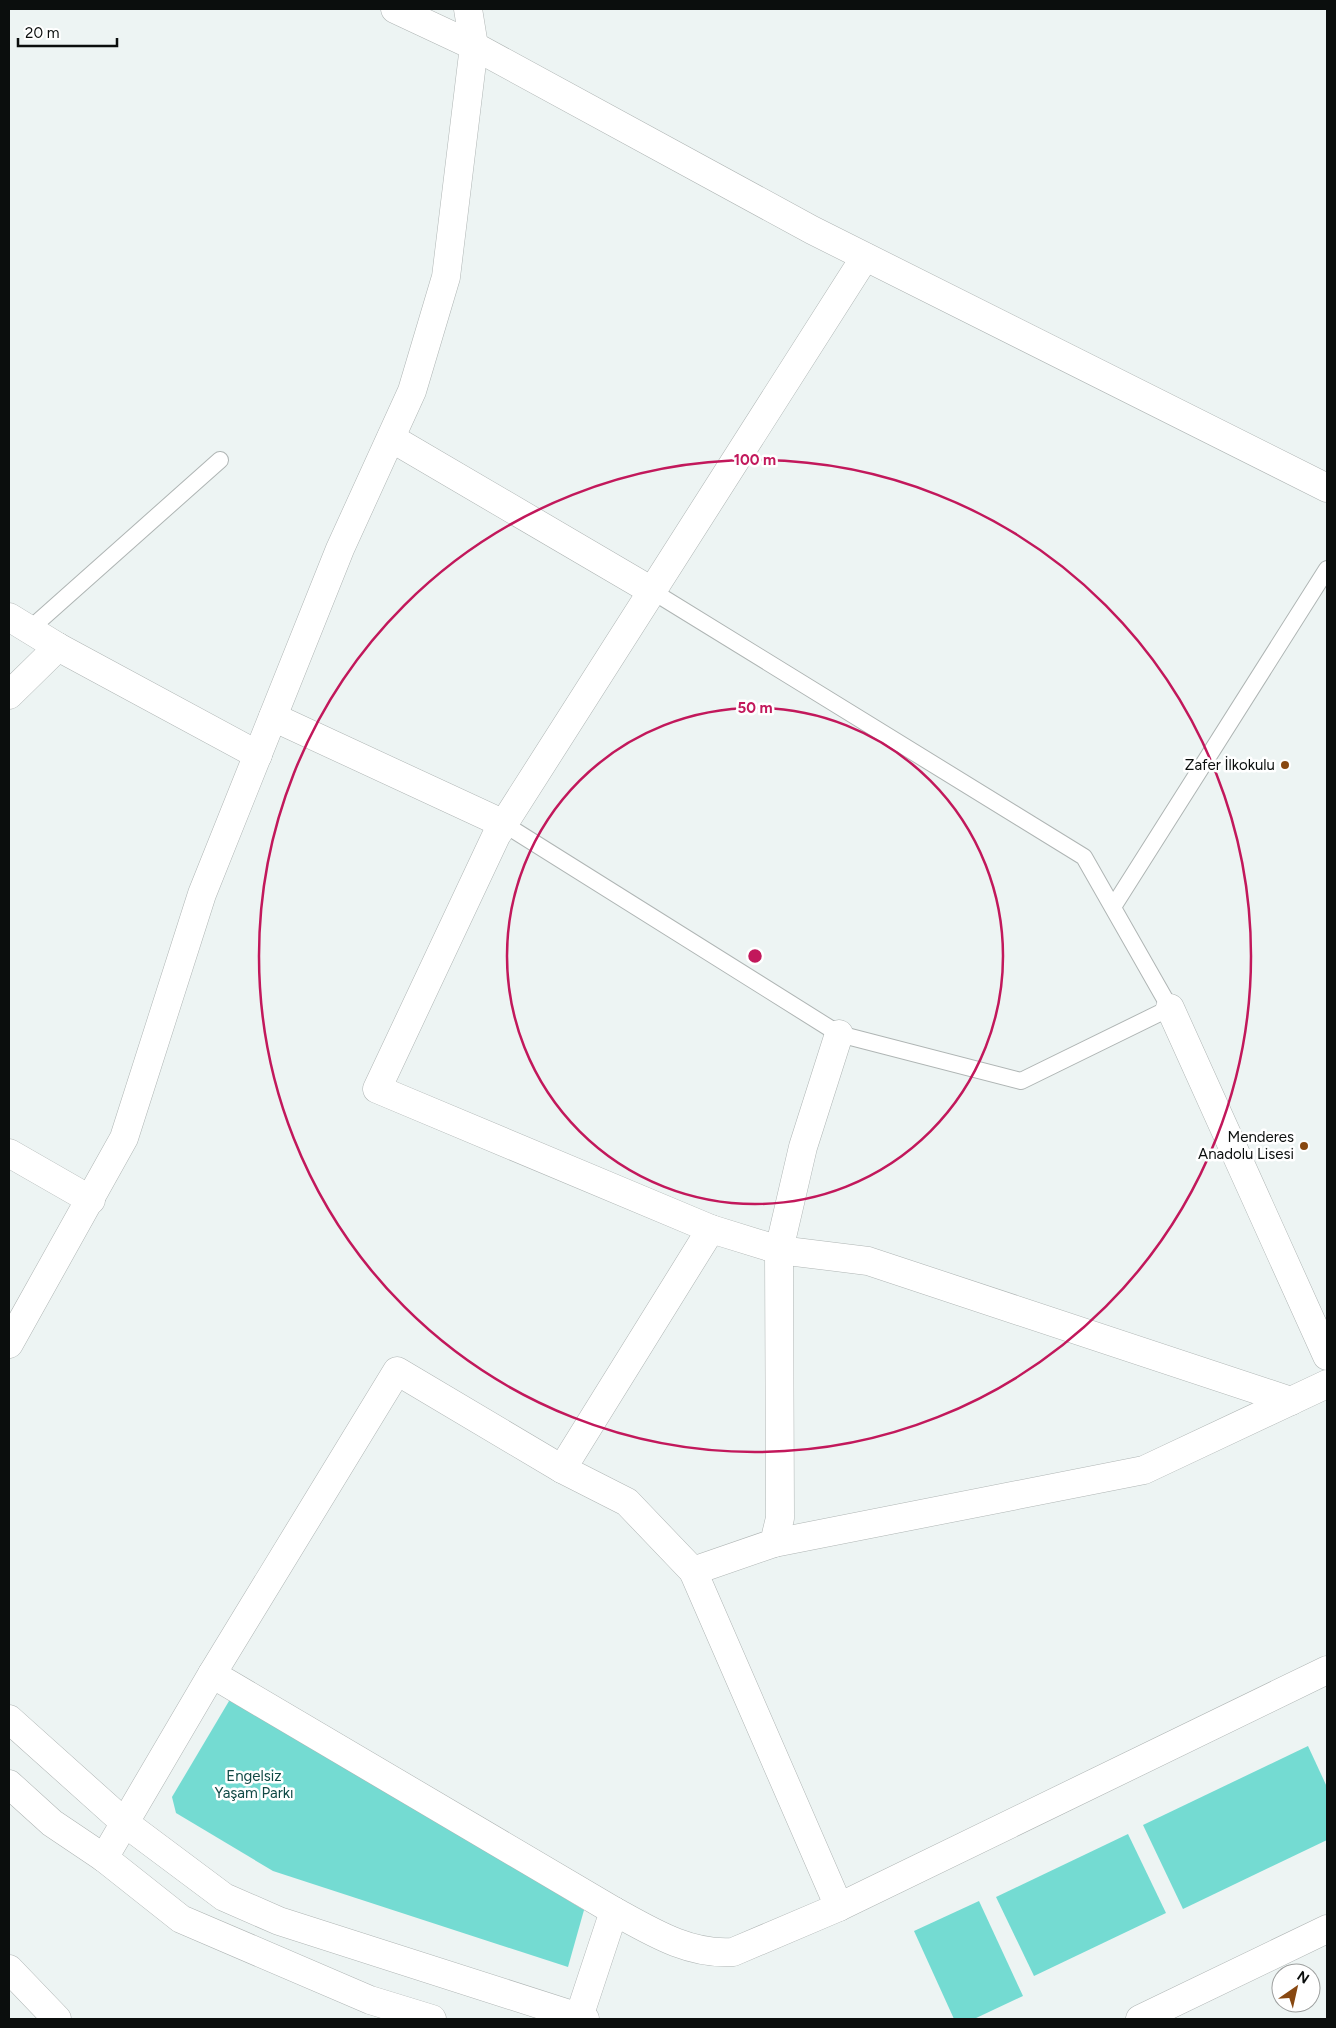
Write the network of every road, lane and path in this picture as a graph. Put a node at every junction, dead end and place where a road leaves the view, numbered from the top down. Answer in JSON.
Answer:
{"nodes":[{"id":1,"x":395,"y":9,"type":"edge"},
{"id":2,"x":468,"y":9,"type":"edge"},
{"id":3,"x":474,"y":46,"type":"junction"},
{"id":4,"x":865,"y":257,"type":"junction"},
{"id":5,"x":391,"y":438,"type":"junction"},
{"id":6,"x":220,"y":460,"type":"dead end"},
{"id":7,"x":1327,"y":488,"type":"edge"},
{"id":8,"x":1327,"y":569,"type":"edge"},
{"id":9,"x":652,"y":591,"type":"junction"},
{"id":10,"x":19,"y":623,"type":"edge"},
{"id":11,"x":58,"y":647,"type":"junction"},
{"id":12,"x":9,"y":695,"type":"edge"},
{"id":13,"x":273,"y":717,"type":"junction"},
{"id":14,"x":258,"y":755,"type":"junction"},
{"id":15,"x":504,"y":824,"type":"junction"},
{"id":16,"x":1112,"y":907,"type":"junction"},
{"id":17,"x":1170,"y":1008,"type":"junction"},
{"id":18,"x":839,"y":1034,"type":"junction"},
{"id":19,"x":9,"y":1152,"type":"edge"},
{"id":20,"x":91,"y":1200,"type":"junction"},
{"id":21,"x":711,"y":1229,"type":"junction"},
{"id":22,"x":779,"y":1250,"type":"junction"},
{"id":23,"x":9,"y":1344,"type":"edge"},
{"id":24,"x":1327,"y":1356,"type":"edge"},
{"id":25,"x":1327,"y":1384,"type":"edge"},
{"id":26,"x":1290,"y":1401,"type":"junction"},
{"id":27,"x":562,"y":1469,"type":"junction"},
{"id":28,"x":774,"y":1543,"type":"junction"},
{"id":29,"x":693,"y":1571,"type":"junction"},
{"id":30,"x":1327,"y":1670,"type":"edge"},
{"id":31,"x":212,"y":1674,"type":"junction"},
{"id":32,"x":9,"y":1719,"type":"edge"},
{"id":33,"x":9,"y":1784,"type":"edge"},
{"id":34,"x":125,"y":1823,"type":"junction"},
{"id":35,"x":104,"y":1858,"type":"junction"},
{"id":36,"x":839,"y":1907,"type":"junction"},
{"id":37,"x":614,"y":1912,"type":"junction"},
{"id":38,"x":1327,"y":1930,"type":"edge"},
{"id":39,"x":9,"y":1969,"type":"edge"},
{"id":40,"x":582,"y":2018,"type":"edge"},
{"id":41,"x":57,"y":2019,"type":"edge"},
{"id":42,"x":432,"y":2019,"type":"edge"},
{"id":43,"x":1140,"y":2019,"type":"edge"}],
"edges":[{"from":1,"to":3,"type":"street"},
{"from":2,"to":3,"type":"street"},
{"from":3,"to":4,"type":"street"},
{"from":3,"to":5,"type":"street"},
{"from":4,"to":7,"type":"street"},
{"from":4,"to":9,"type":"street"},
{"from":5,"to":9,"type":"street"},
{"from":5,"to":13,"type":"street"},
{"from":6,"to":10,"type":"lane"},
{"from":8,"to":16,"type":"lane"},
{"from":9,"to":15,"type":"street"},
{"from":9,"to":16,"type":"lane"},
{"from":10,"to":11,"type":"street"},
{"from":11,"to":12,"type":"street"},
{"from":11,"to":14,"type":"street"},
{"from":13,"to":14,"type":"street"},
{"from":13,"to":15,"type":"street"},
{"from":14,"to":20,"type":"street"},
{"from":15,"to":18,"type":"lane"},
{"from":15,"to":21,"type":"street"},
{"from":16,"to":17,"type":"lane"},
{"from":17,"to":18,"type":"lane"},
{"from":17,"to":24,"type":"street"},
{"from":18,"to":22,"type":"street"},
{"from":19,"to":20,"type":"street"},
{"from":20,"to":23,"type":"street"},
{"from":21,"to":22,"type":"street"},
{"from":21,"to":27,"type":"street"},
{"from":22,"to":26,"type":"street"},
{"from":22,"to":28,"type":"street"},
{"from":25,"to":26,"type":"street"},
{"from":26,"to":28,"type":"street"},
{"from":27,"to":29,"type":"street"},
{"from":27,"to":31,"type":"street"},
{"from":28,"to":29,"type":"street"},
{"from":29,"to":36,"type":"street"},
{"from":30,"to":36,"type":"street"},
{"from":31,"to":34,"type":"street"},
{"from":31,"to":37,"type":"street"},
{"from":32,"to":34,"type":"street"},
{"from":33,"to":35,"type":"street"},
{"from":34,"to":35,"type":"street"},
{"from":34,"to":40,"type":"street"},
{"from":35,"to":42,"type":"street"},
{"from":36,"to":37,"type":"street"},
{"from":37,"to":40,"type":"street"},
{"from":38,"to":43,"type":"street"},
{"from":39,"to":41,"type":"street"}]}
